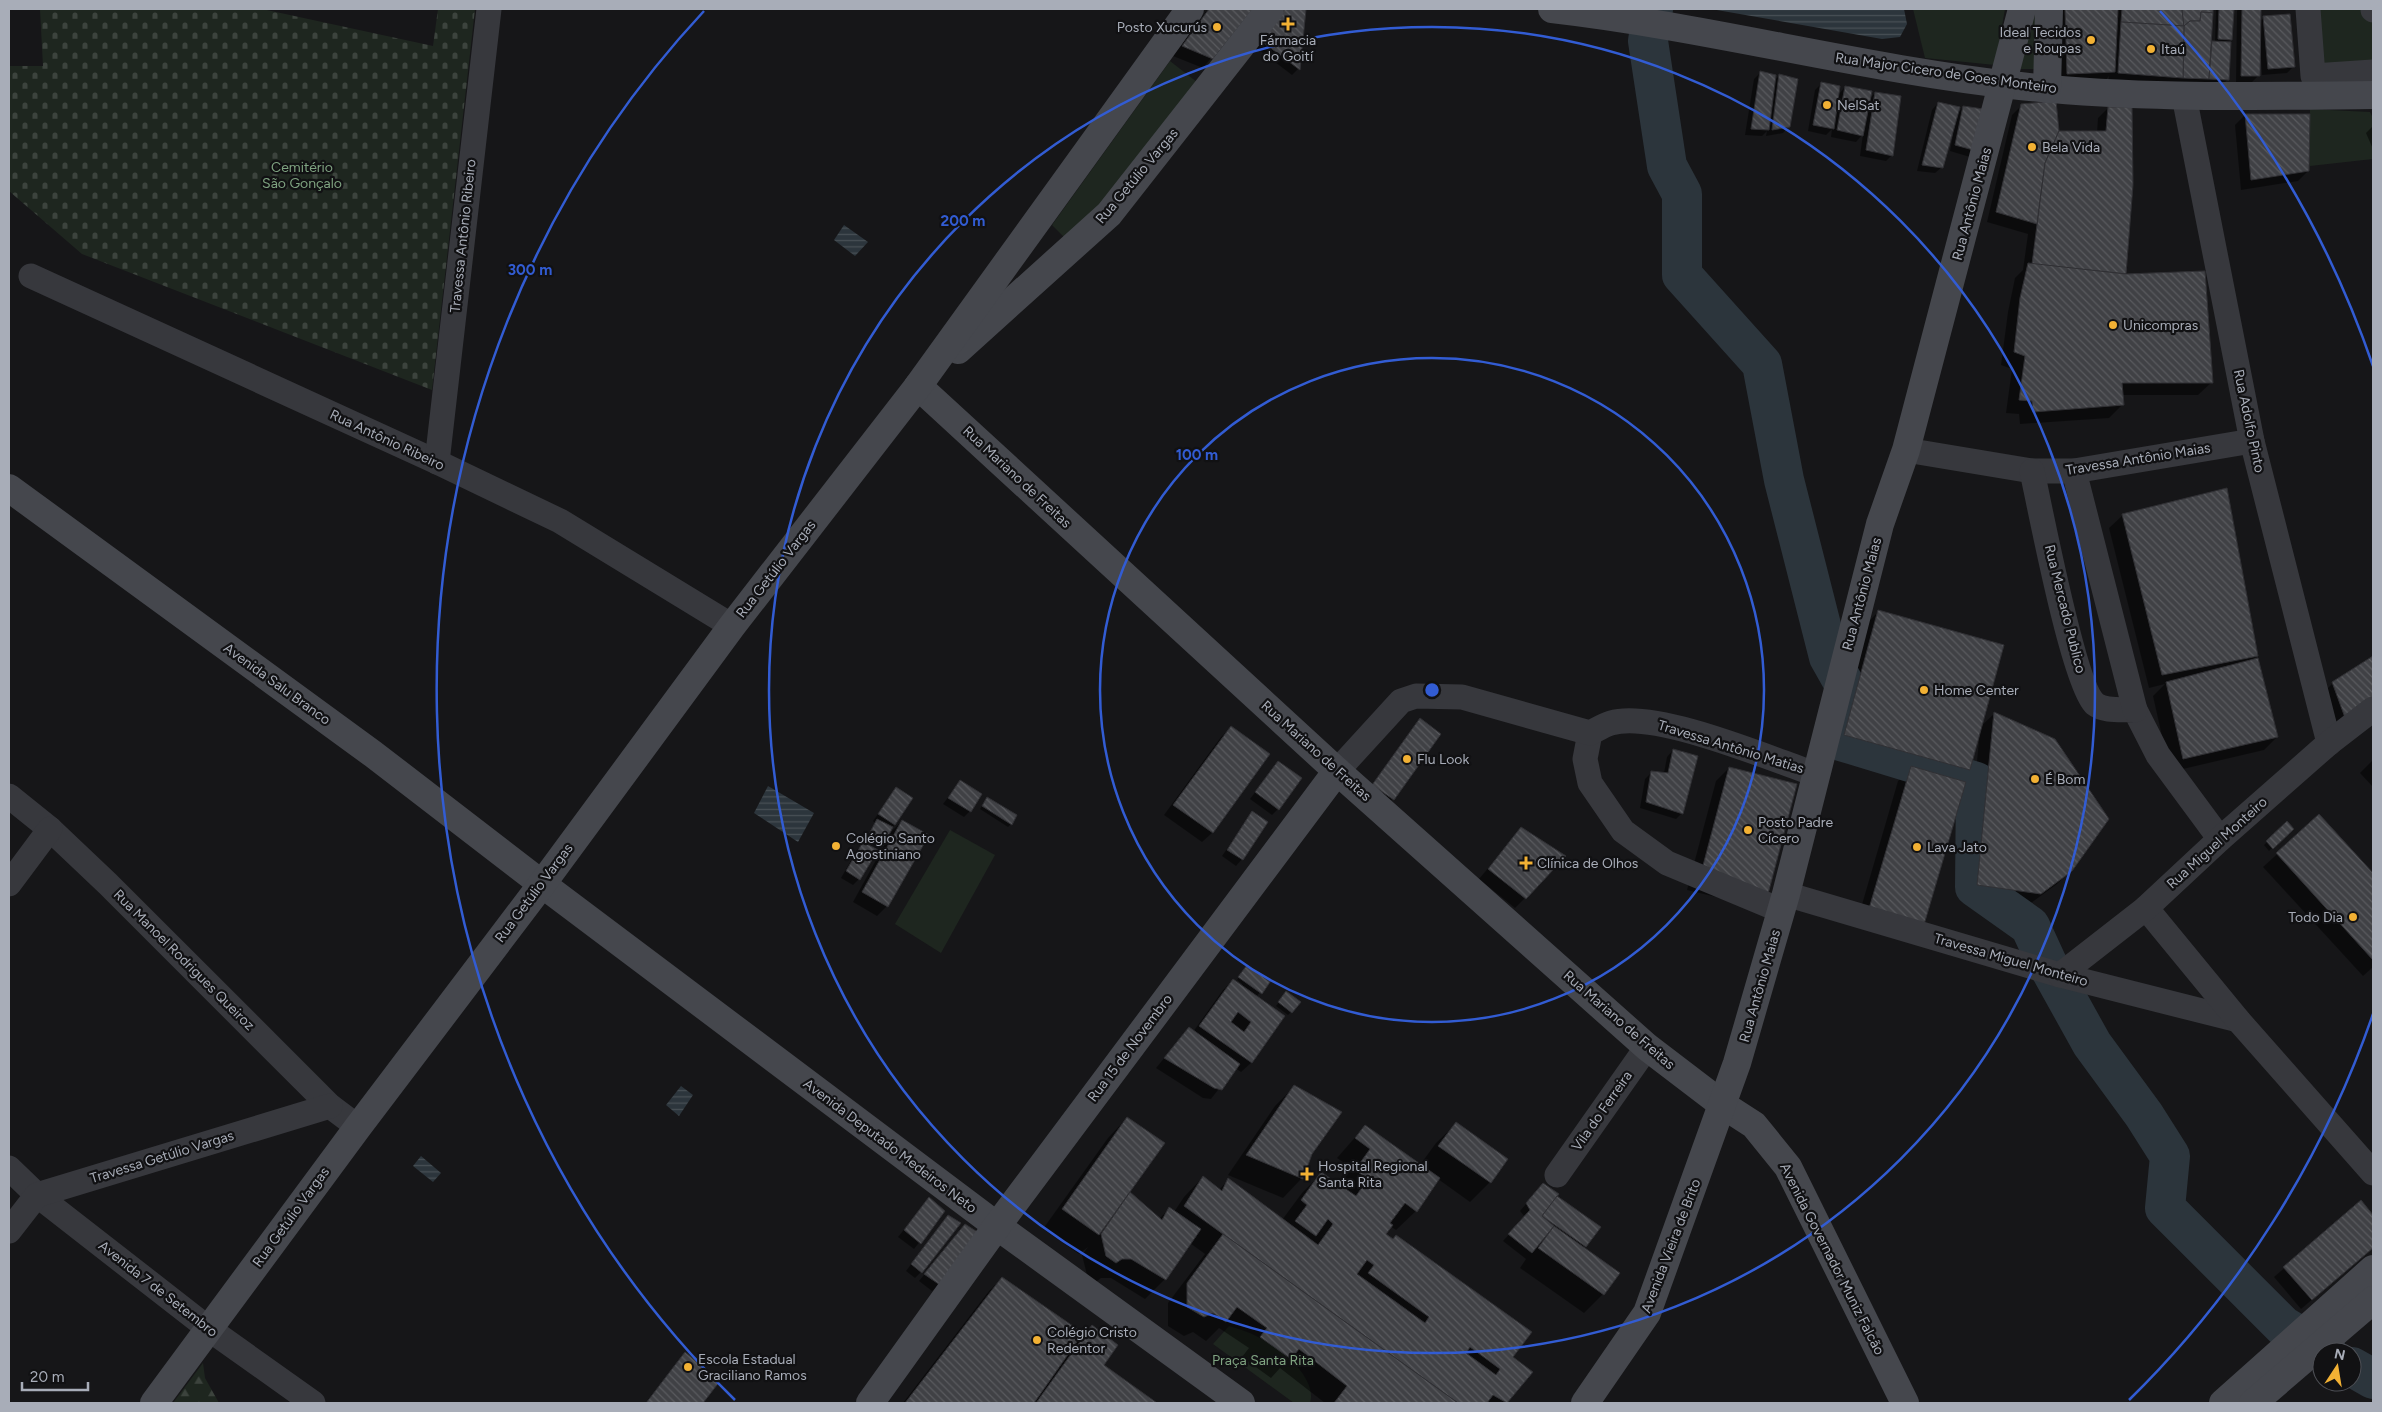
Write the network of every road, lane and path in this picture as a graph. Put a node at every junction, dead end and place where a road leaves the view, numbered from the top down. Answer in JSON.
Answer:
{"nodes":[{"id":1,"x":489,"y":9,"type":"edge"},
{"id":2,"x":1190,"y":9,"type":"edge"},
{"id":3,"x":1270,"y":9,"type":"edge"},
{"id":4,"x":1552,"y":9,"type":"edge"},
{"id":5,"x":2022,"y":9,"type":"edge"},
{"id":6,"x":2049,"y":9,"type":"edge"},
{"id":7,"x":2308,"y":9,"type":"edge"},
{"id":8,"x":2373,"y":72,"type":"edge"},
{"id":9,"x":2004,"y":84,"type":"junction"},
{"id":10,"x":2047,"y":89,"type":"junction"},
{"id":11,"x":2373,"y":95,"type":"edge"},
{"id":12,"x":2184,"y":96,"type":"junction"},
{"id":13,"x":1028,"y":234,"type":"junction"},
{"id":14,"x":1057,"y":260,"type":"junction"},
{"id":15,"x":30,"y":276,"type":"dead end"},
{"id":16,"x":918,"y":386,"type":"junction"},
{"id":17,"x":2252,"y":441,"type":"junction"},
{"id":18,"x":1906,"y":450,"type":"junction"},
{"id":19,"x":438,"y":462,"type":"junction"},
{"id":20,"x":2032,"y":471,"type":"junction"},
{"id":21,"x":2074,"y":471,"type":"junction"},
{"id":22,"x":9,"y":488,"type":"edge"},
{"id":23,"x":732,"y":626,"type":"junction"},
{"id":24,"x":2373,"y":709,"type":"edge"},
{"id":25,"x":2135,"y":710,"type":"junction"},
{"id":26,"x":1590,"y":733,"type":"junction"},
{"id":27,"x":2330,"y":743,"type":"junction"},
{"id":28,"x":1337,"y":771,"type":"junction"},
{"id":29,"x":1815,"y":774,"type":"junction"},
{"id":30,"x":9,"y":796,"type":"edge"},
{"id":31,"x":50,"y":829,"type":"junction"},
{"id":32,"x":2220,"y":839,"type":"junction"},
{"id":33,"x":9,"y":884,"type":"edge"},
{"id":34,"x":542,"y":884,"type":"junction"},
{"id":35,"x":1784,"y":902,"type":"junction"},
{"id":36,"x":2146,"y":908,"type":"junction"},
{"id":37,"x":2054,"y":974,"type":"junction"},
{"id":38,"x":2238,"y":1020,"type":"junction"},
{"id":39,"x":1647,"y":1046,"type":"junction"},
{"id":40,"x":1723,"y":1105,"type":"junction"},
{"id":41,"x":330,"y":1106,"type":"junction"},
{"id":42,"x":358,"y":1126,"type":"junction"},
{"id":43,"x":9,"y":1168,"type":"edge"},
{"id":44,"x":2373,"y":1173,"type":"edge"},
{"id":45,"x":1558,"y":1175,"type":"dead end"},
{"id":46,"x":37,"y":1195,"type":"junction"},
{"id":47,"x":997,"y":1226,"type":"junction"},
{"id":48,"x":9,"y":1231,"type":"edge"},
{"id":49,"x":2373,"y":1269,"type":"edge"},
{"id":50,"x":2373,"y":1300,"type":"edge"},
{"id":51,"x":209,"y":1329,"type":"junction"},
{"id":52,"x":2303,"y":1346,"type":"junction"},
{"id":53,"x":154,"y":1403,"type":"edge"},
{"id":54,"x":313,"y":1403,"type":"edge"},
{"id":55,"x":870,"y":1403,"type":"edge"},
{"id":56,"x":1240,"y":1403,"type":"edge"},
{"id":57,"x":1585,"y":1403,"type":"edge"},
{"id":58,"x":1905,"y":1403,"type":"edge"},
{"id":59,"x":2223,"y":1403,"type":"edge"},
{"id":60,"x":2253,"y":1403,"type":"edge"}],
"edges":[{"from":1,"to":19,"type":"street","name":"Travessa Antônio Ribeiro"},
{"from":2,"to":13,"type":"street","name":"Rua Getúlio Vargas"},
{"from":3,"to":14,"type":"street","name":"Rua Getúlio Vargas"},
{"from":4,"to":9,"type":"street","name":"Rua Major Cicero de Goes Monteiro"},
{"from":5,"to":9,"type":"street","name":"Rua Antônio Maias"},
{"from":6,"to":10,"type":"street"},
{"from":7,"to":8,"type":"street"},
{"from":9,"to":10,"type":"street","name":"Rua Major Cicero de Goes Monteiro"},
{"from":9,"to":18,"type":"street","name":"Rua Antônio Maias"},
{"from":10,"to":12,"type":"street","name":"Rua Major Cicero de Goes Monteiro"},
{"from":11,"to":12,"type":"street","name":"Rua Major Cicero de Goes Monteiro"},
{"from":12,"to":17,"type":"street","name":"Rua Adolfo Pinto"},
{"from":13,"to":14,"type":"street"},
{"from":13,"to":16,"type":"street","name":"Rua Getúlio Vargas"},
{"from":14,"to":16,"type":"street","name":"Rua Getúlio Vargas"},
{"from":15,"to":19,"type":"street","name":"Rua Antônio Ribeiro"},
{"from":16,"to":23,"type":"street","name":"Rua Getúlio Vargas"},
{"from":16,"to":28,"type":"street","name":"Rua Mariano de Freitas"},
{"from":17,"to":21,"type":"street","name":"Travessa Antônio Maias"},
{"from":17,"to":27,"type":"street","name":"Rua Adolfo Pinto"},
{"from":18,"to":20,"type":"street","name":"Travessa Antônio Maias"},
{"from":18,"to":29,"type":"street","name":"Rua Antônio Maias"},
{"from":19,"to":23,"type":"street","name":"Rua Antônio Ribeiro"},
{"from":20,"to":21,"type":"street","name":"Travessa Antônio Maias"},
{"from":20,"to":25,"type":"street","name":"Rua Mercado Publico"},
{"from":21,"to":25,"type":"street"},
{"from":22,"to":34,"type":"street","name":"Avenida Salu Branco"},
{"from":23,"to":34,"type":"street","name":"Rua Getúlio Vargas"},
{"from":24,"to":27,"type":"street","name":"Rua Miguel Monteiro"},
{"from":25,"to":32,"type":"street"},
{"from":26,"to":28,"type":"street","name":"Rua 15 de Novembro"},
{"from":26,"to":29,"type":"street","name":"Travessa Antônio Matias"},
{"from":26,"to":35,"type":"street"},
{"from":27,"to":32,"type":"street","name":"Rua Miguel Monteiro"},
{"from":28,"to":39,"type":"street","name":"Rua Mariano de Freitas"},
{"from":28,"to":47,"type":"street","name":"Rua 15 de Novembro"},
{"from":29,"to":35,"type":"street","name":"Rua Antônio Maias"},
{"from":30,"to":31,"type":"street","name":"Rua Manoel Rodrigues Queiroz"},
{"from":31,"to":33,"type":"street"},
{"from":31,"to":41,"type":"street","name":"Rua Manoel Rodrigues Queiroz"},
{"from":32,"to":36,"type":"street","name":"Rua Miguel Monteiro"},
{"from":34,"to":42,"type":"street","name":"Rua Getúlio Vargas"},
{"from":34,"to":47,"type":"street","name":"Avenida Deputado Medeiros Neto"},
{"from":35,"to":37,"type":"street","name":"Travessa Miguel Monteiro"},
{"from":35,"to":40,"type":"street","name":"Rua Antônio Maias"},
{"from":36,"to":37,"type":"street","name":"Rua Miguel Monteiro"},
{"from":36,"to":38,"type":"street"},
{"from":37,"to":38,"type":"street","name":"Travessa Miguel Monteiro"},
{"from":38,"to":44,"type":"street"},
{"from":39,"to":40,"type":"street","name":"Rua Mariano de Freitas"},
{"from":39,"to":45,"type":"street","name":"Vila do Ferreira"},
{"from":40,"to":57,"type":"street","name":"Avenida Vieira de Brito"},
{"from":40,"to":58,"type":"street","name":"Avenida Governador Muniz Falcão"},
{"from":41,"to":42,"type":"street","name":"Rua Manoel Rodrigues Queiroz"},
{"from":41,"to":46,"type":"street","name":"Travessa Getúlio Vargas"},
{"from":42,"to":51,"type":"street","name":"Rua Getúlio Vargas"},
{"from":43,"to":46,"type":"street","name":"Avenida 7 de Setembro"},
{"from":46,"to":48,"type":"street"},
{"from":46,"to":51,"type":"street","name":"Avenida 7 de Setembro"},
{"from":47,"to":55,"type":"street","name":"Rua 15 de Novembro"},
{"from":47,"to":56,"type":"street","name":"Avenida Deputado Medeiros Neto"},
{"from":49,"to":52,"type":"street"},
{"from":50,"to":52,"type":"street"},
{"from":51,"to":53,"type":"street","name":"Rua Getúlio Vargas"},
{"from":51,"to":54,"type":"street","name":"Avenida 7 de Setembro"},
{"from":52,"to":59,"type":"street"},
{"from":52,"to":60,"type":"street"}]}
